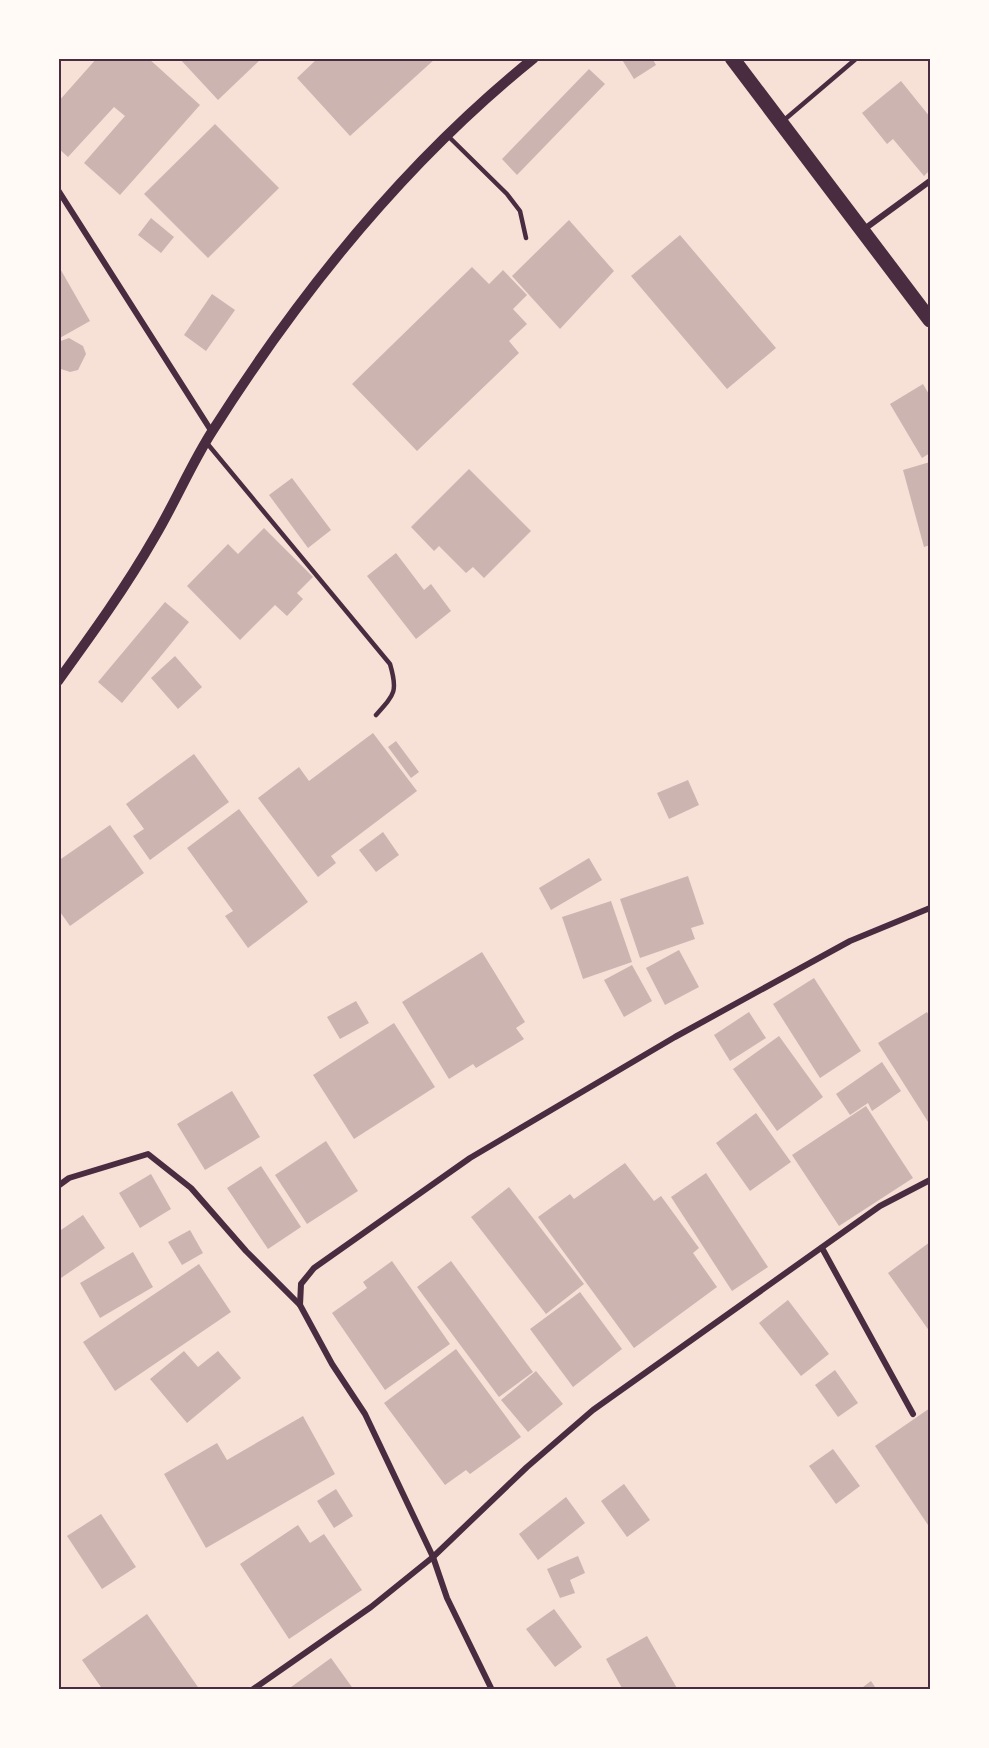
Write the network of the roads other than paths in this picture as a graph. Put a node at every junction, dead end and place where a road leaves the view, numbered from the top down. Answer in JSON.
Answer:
{"nodes":[{"id":1,"x":534,"y":58,"type":"edge"},
{"id":2,"x":732,"y":58,"type":"edge"},
{"id":3,"x":856,"y":58,"type":"edge"},
{"id":4,"x":780,"y":123,"type":"junction"},
{"id":5,"x":448,"y":136,"type":"junction"},
{"id":6,"x":930,"y":181,"type":"edge"},
{"id":7,"x":58,"y":190,"type":"edge"},
{"id":8,"x":861,"y":231,"type":"junction"},
{"id":9,"x":526,"y":238,"type":"dead end"},
{"id":10,"x":930,"y":320,"type":"edge"},
{"id":11,"x":212,"y":432,"type":"junction"},
{"id":12,"x":206,"y":442,"type":"junction"},
{"id":13,"x":58,"y":681,"type":"edge"},
{"id":14,"x":376,"y":715,"type":"dead end"},
{"id":15,"x":930,"y":908,"type":"edge"},
{"id":16,"x":930,"y":1180,"type":"edge"},
{"id":17,"x":58,"y":1186,"type":"edge"},
{"id":18,"x":822,"y":1248,"type":"junction"},
{"id":19,"x":300,"y":1305,"type":"junction"},
{"id":20,"x":913,"y":1414,"type":"dead end"},
{"id":21,"x":433,"y":1557,"type":"junction"},
{"id":22,"x":252,"y":1689,"type":"edge"},
{"id":23,"x":492,"y":1689,"type":"edge"}],
"edges":[{"from":1,"to":5,"type":"street"},
{"from":2,"to":4,"type":"main road"},
{"from":3,"to":4,"type":"lane"},
{"from":4,"to":8,"type":"main road"},
{"from":5,"to":9,"type":"lane"},
{"from":5,"to":11,"type":"street"},
{"from":6,"to":8,"type":"street"},
{"from":7,"to":11,"type":"street"},
{"from":8,"to":10,"type":"main road"},
{"from":11,"to":12,"type":"street"},
{"from":12,"to":13,"type":"street"},
{"from":12,"to":14,"type":"lane"},
{"from":15,"to":19,"type":"street"},
{"from":16,"to":18,"type":"street"},
{"from":17,"to":19,"type":"street"},
{"from":18,"to":20,"type":"street"},
{"from":18,"to":21,"type":"street"},
{"from":19,"to":21,"type":"street"},
{"from":21,"to":22,"type":"street"},
{"from":21,"to":23,"type":"street"}]}
